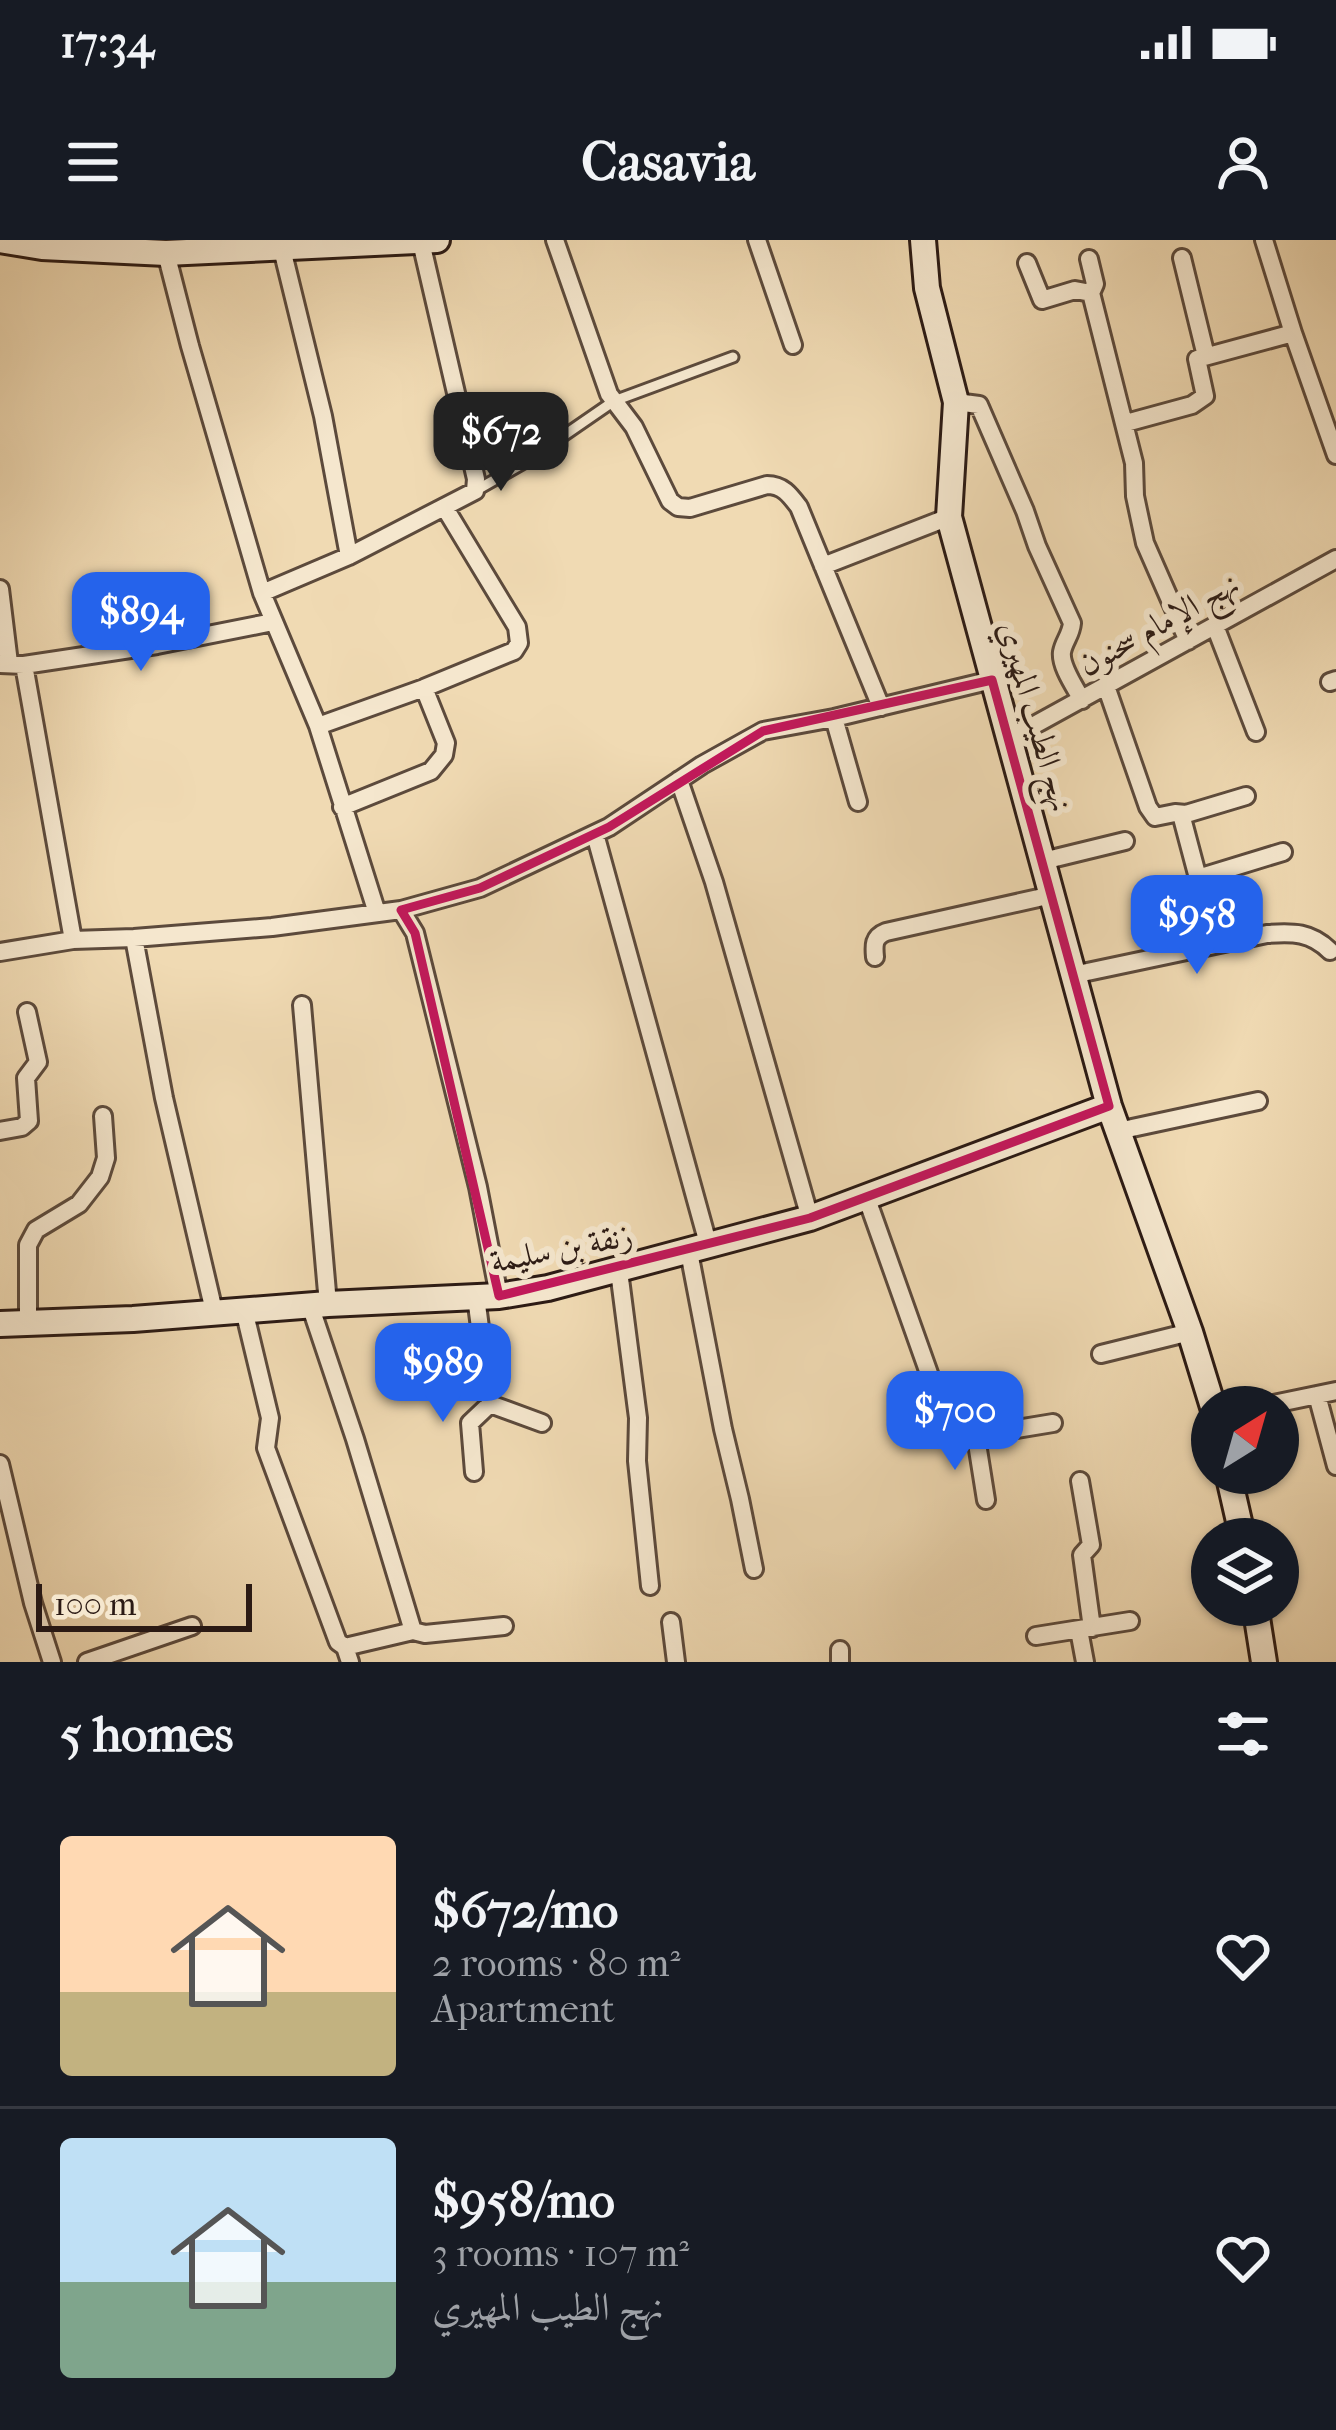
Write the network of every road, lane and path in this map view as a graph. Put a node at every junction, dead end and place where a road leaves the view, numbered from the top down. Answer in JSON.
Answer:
{"nodes":[{"id":1,"x":0,"y":240,"type":"edge"},
{"id":2,"x":555,"y":240,"type":"edge"},
{"id":3,"x":757,"y":240,"type":"edge"},
{"id":4,"x":923,"y":240,"type":"edge"},
{"id":5,"x":1264,"y":240,"type":"edge"},
{"id":6,"x":429,"y":241,"type":"edge"},
{"id":7,"x":282,"y":244,"type":"edge"},
{"id":8,"x":166,"y":253,"type":"junction"},
{"id":9,"x":1182,"y":259,"type":"dead end"},
{"id":10,"x":1090,"y":260,"type":"dead end"},
{"id":11,"x":1027,"y":263,"type":"dead end"},
{"id":12,"x":1090,"y":293,"type":"junction"},
{"id":13,"x":1293,"y":333,"type":"junction"},
{"id":14,"x":793,"y":345,"type":"dead end"},
{"id":15,"x":1205,"y":356,"type":"junction"},
{"id":16,"x":733,"y":357,"type":"dead end"},
{"id":17,"x":614,"y":401,"type":"junction"},
{"id":18,"x":956,"y":402,"type":"junction"},
{"id":19,"x":1126,"y":423,"type":"junction"},
{"id":20,"x":1332,"y":428,"type":"edge"},
{"id":21,"x":1336,"y":455,"type":"edge"},
{"id":22,"x":475,"y":491,"type":"junction"},
{"id":23,"x":445,"y":508,"type":"junction"},
{"id":24,"x":949,"y":517,"type":"junction"},
{"id":25,"x":350,"y":556,"type":"junction"},
{"id":26,"x":1336,"y":559,"type":"edge"},
{"id":27,"x":823,"y":566,"type":"junction"},
{"id":28,"x":0,"y":589,"type":"edge"},
{"id":29,"x":262,"y":593,"type":"junction"},
{"id":30,"x":273,"y":622,"type":"junction"},
{"id":31,"x":1215,"y":626,"type":"junction"},
{"id":32,"x":1188,"y":641,"type":"junction"},
{"id":33,"x":11,"y":664,"type":"edge"},
{"id":34,"x":992,"y":680,"type":"junction"},
{"id":35,"x":1106,"y":686,"type":"junction"},
{"id":36,"x":424,"y":688,"type":"junction"},
{"id":37,"x":1082,"y":700,"type":"junction"},
{"id":38,"x":881,"y":707,"type":"junction"},
{"id":39,"x":834,"y":718,"type":"junction"},
{"id":40,"x":318,"y":726,"type":"junction"},
{"id":41,"x":1256,"y":732,"type":"dead end"},
{"id":42,"x":1009,"y":740,"type":"junction"},
{"id":43,"x":680,"y":780,"type":"junction"},
{"id":44,"x":1246,"y":796,"type":"dead end"},
{"id":45,"x":858,"y":802,"type":"dead end"},
{"id":46,"x":342,"y":807,"type":"junction"},
{"id":47,"x":1181,"y":814,"type":"junction"},
{"id":48,"x":595,"y":834,"type":"junction"},
{"id":49,"x":1125,"y":841,"type":"dead end"},
{"id":50,"x":1283,"y":852,"type":"dead end"},
{"id":51,"x":1043,"y":861,"type":"junction"},
{"id":52,"x":1052,"y":895,"type":"junction"},
{"id":53,"x":401,"y":910,"type":"junction"},
{"id":54,"x":376,"y":913,"type":"junction"},
{"id":55,"x":134,"y":938,"type":"junction"},
{"id":56,"x":73,"y":940,"type":"junction"},
{"id":57,"x":1330,"y":951,"type":"dead end"},
{"id":58,"x":0,"y":952,"type":"edge"},
{"id":59,"x":875,"y":958,"type":"dead end"},
{"id":60,"x":1073,"y":975,"type":"junction"},
{"id":61,"x":302,"y":1005,"type":"dead end"},
{"id":62,"x":26,"y":1012,"type":"dead end"},
{"id":63,"x":1258,"y":1101,"type":"dead end"},
{"id":64,"x":1109,"y":1106,"type":"junction"},
{"id":65,"x":103,"y":1116,"type":"dead end"},
{"id":66,"x":0,"y":1131,"type":"edge"},
{"id":67,"x":1118,"y":1131,"type":"junction"},
{"id":68,"x":867,"y":1199,"type":"junction"},
{"id":69,"x":811,"y":1218,"type":"junction"},
{"id":70,"x":699,"y":1249,"type":"junction"},
{"id":71,"x":620,"y":1271,"type":"junction"},
{"id":72,"x":487,"y":1296,"type":"junction"},
{"id":73,"x":319,"y":1304,"type":"junction"},
{"id":74,"x":244,"y":1310,"type":"junction"},
{"id":75,"x":214,"y":1311,"type":"junction"},
{"id":76,"x":28,"y":1323,"type":"junction"},
{"id":77,"x":0,"y":1324,"type":"edge"},
{"id":78,"x":1190,"y":1332,"type":"junction"},
{"id":79,"x":1101,"y":1354,"type":"dead end"},
{"id":80,"x":1207,"y":1386,"type":"edge"},
{"id":81,"x":1336,"y":1391,"type":"edge"},
{"id":82,"x":1317,"y":1395,"type":"junction"},
{"id":83,"x":1299,"y":1399,"type":"edge"},
{"id":84,"x":490,"y":1404,"type":"junction"},
{"id":85,"x":542,"y":1423,"type":"dead end"},
{"id":86,"x":1053,"y":1423,"type":"dead end"},
{"id":87,"x":976,"y":1437,"type":"junction"},
{"id":88,"x":0,"y":1464,"type":"edge"},
{"id":89,"x":1336,"y":1466,"type":"edge"},
{"id":90,"x":474,"y":1472,"type":"dead end"},
{"id":91,"x":1080,"y":1481,"type":"dead end"},
{"id":92,"x":986,"y":1500,"type":"dead end"},
{"id":93,"x":4,"y":1502,"type":"edge"},
{"id":94,"x":754,"y":1569,"type":"dead end"},
{"id":95,"x":650,"y":1586,"type":"dead end"},
{"id":96,"x":1130,"y":1621,"type":"dead end"},
{"id":97,"x":670,"y":1622,"type":"dead end"},
{"id":98,"x":192,"y":1626,"type":"dead end"},
{"id":99,"x":504,"y":1626,"type":"dead end"},
{"id":100,"x":1258,"y":1626,"type":"edge"},
{"id":101,"x":1085,"y":1629,"type":"junction"},
{"id":102,"x":413,"y":1631,"type":"junction"},
{"id":103,"x":1036,"y":1636,"type":"dead end"},
{"id":104,"x":348,"y":1654,"type":"edge"},
{"id":105,"x":52,"y":1662,"type":"edge"},
{"id":106,"x":87,"y":1662,"type":"edge"},
{"id":107,"x":676,"y":1662,"type":"edge"},
{"id":108,"x":1085,"y":1662,"type":"edge"},
{"id":109,"x":1264,"y":1662,"type":"edge"}],
"edges":[{"from":1,"to":8,"type":"street"},
{"from":2,"to":17,"type":"street"},
{"from":3,"to":14,"type":"street"},
{"from":4,"to":18,"type":"street","name":"نهج الطيب المهيري"},
{"from":5,"to":13,"type":"street"},
{"from":6,"to":7,"type":"street"},
{"from":6,"to":22,"type":"street"},
{"from":7,"to":8,"type":"street"},
{"from":7,"to":25,"type":"street"},
{"from":8,"to":29,"type":"street"},
{"from":9,"to":15,"type":"street"},
{"from":10,"to":12,"type":"street"},
{"from":11,"to":12,"type":"street"},
{"from":12,"to":19,"type":"street"},
{"from":13,"to":15,"type":"street"},
{"from":13,"to":20,"type":"street"},
{"from":15,"to":19,"type":"street"},
{"from":16,"to":17,"type":"lane"},
{"from":17,"to":22,"type":"lane"},
{"from":17,"to":27,"type":"street"},
{"from":18,"to":24,"type":"street","name":"نهج الطيب المهيري"},
{"from":18,"to":37,"type":"street"},
{"from":19,"to":32,"type":"street"},
{"from":20,"to":21,"type":"street"},
{"from":22,"to":23,"type":"street"},
{"from":23,"to":25,"type":"street"},
{"from":23,"to":36,"type":"street"},
{"from":24,"to":27,"type":"street"},
{"from":24,"to":34,"type":"street","name":"نهج الطيب المهيري"},
{"from":25,"to":29,"type":"street"},
{"from":26,"to":31,"type":"street","name":"نهج الإمام سحنون"},
{"from":27,"to":38,"type":"street"},
{"from":28,"to":33,"type":"street"},
{"from":29,"to":30,"type":"street"},
{"from":30,"to":33,"type":"street"},
{"from":30,"to":40,"type":"street"},
{"from":31,"to":32,"type":"street","name":"نهج الإمام سحنون"},
{"from":31,"to":41,"type":"street"},
{"from":32,"to":35,"type":"street","name":"نهج الإمام سحنون"},
{"from":33,"to":56,"type":"street"},
{"from":34,"to":38,"type":"street"},
{"from":34,"to":42,"type":"street","name":"نهج الطيب المهيري"},
{"from":35,"to":37,"type":"street","name":"نهج الإمام سحنون"},
{"from":35,"to":47,"type":"street"},
{"from":36,"to":40,"type":"street"},
{"from":36,"to":46,"type":"street"},
{"from":37,"to":42,"type":"street","name":"نهج الإمام سحنون"},
{"from":38,"to":39,"type":"street"},
{"from":39,"to":43,"type":"street"},
{"from":39,"to":45,"type":"street"},
{"from":40,"to":46,"type":"street"},
{"from":42,"to":51,"type":"street","name":"نهج الطيب المهيري"},
{"from":43,"to":48,"type":"street"},
{"from":43,"to":69,"type":"street"},
{"from":44,"to":47,"type":"street"},
{"from":46,"to":54,"type":"street"},
{"from":47,"to":50,"type":"street"},
{"from":48,"to":53,"type":"street"},
{"from":48,"to":70,"type":"street"},
{"from":49,"to":51,"type":"street"},
{"from":51,"to":52,"type":"street","name":"نهج الطيب المهيري"},
{"from":52,"to":59,"type":"street"},
{"from":52,"to":60,"type":"street","name":"نهج الطيب المهيري"},
{"from":53,"to":54,"type":"street"},
{"from":53,"to":72,"type":"street"},
{"from":54,"to":55,"type":"street"},
{"from":55,"to":56,"type":"street"},
{"from":55,"to":75,"type":"street"},
{"from":56,"to":58,"type":"street"},
{"from":57,"to":60,"type":"street"},
{"from":60,"to":64,"type":"street","name":"نهج الطيب المهيري"},
{"from":61,"to":73,"type":"street"},
{"from":62,"to":66,"type":"street"},
{"from":63,"to":67,"type":"street"},
{"from":64,"to":67,"type":"street","name":"نهج الطيب المهيري"},
{"from":64,"to":68,"type":"street","name":"زنقة بن سليمة"},
{"from":65,"to":76,"type":"street"},
{"from":67,"to":78,"type":"street","name":"نهج الطيب المهيري"},
{"from":68,"to":69,"type":"street","name":"زنقة بن سليمة"},
{"from":68,"to":87,"type":"street"},
{"from":69,"to":70,"type":"street","name":"زنقة بن سليمة"},
{"from":70,"to":71,"type":"street","name":"زنقة بن سليمة"},
{"from":70,"to":94,"type":"street"},
{"from":71,"to":72,"type":"street","name":"زنقة بن سليمة"},
{"from":71,"to":95,"type":"street"},
{"from":72,"to":73,"type":"street","name":"زنقة بن سليمة"},
{"from":72,"to":84,"type":"street"},
{"from":73,"to":74,"type":"street","name":"زنقة بن سليمة"},
{"from":73,"to":102,"type":"street"},
{"from":74,"to":75,"type":"street","name":"زنقة بن سليمة"},
{"from":74,"to":104,"type":"street"},
{"from":75,"to":76,"type":"street","name":"زنقة بن سليمة"},
{"from":76,"to":77,"type":"street","name":"زنقة بن سليمة"},
{"from":78,"to":79,"type":"street"},
{"from":78,"to":80,"type":"street","name":"نهج الطيب المهيري"},
{"from":81,"to":82,"type":"street"},
{"from":82,"to":83,"type":"street"},
{"from":82,"to":89,"type":"street"},
{"from":84,"to":85,"type":"street"},
{"from":84,"to":90,"type":"street"},
{"from":86,"to":87,"type":"street"},
{"from":87,"to":92,"type":"street"},
{"from":88,"to":93,"type":"street"},
{"from":91,"to":101,"type":"street"},
{"from":93,"to":105,"type":"street"},
{"from":96,"to":101,"type":"street"},
{"from":97,"to":107,"type":"street"},
{"from":98,"to":106,"type":"street"},
{"from":99,"to":102,"type":"street"},
{"from":100,"to":109,"type":"street"},
{"from":101,"to":103,"type":"street"},
{"from":101,"to":108,"type":"street"},
{"from":102,"to":104,"type":"street"}]}
